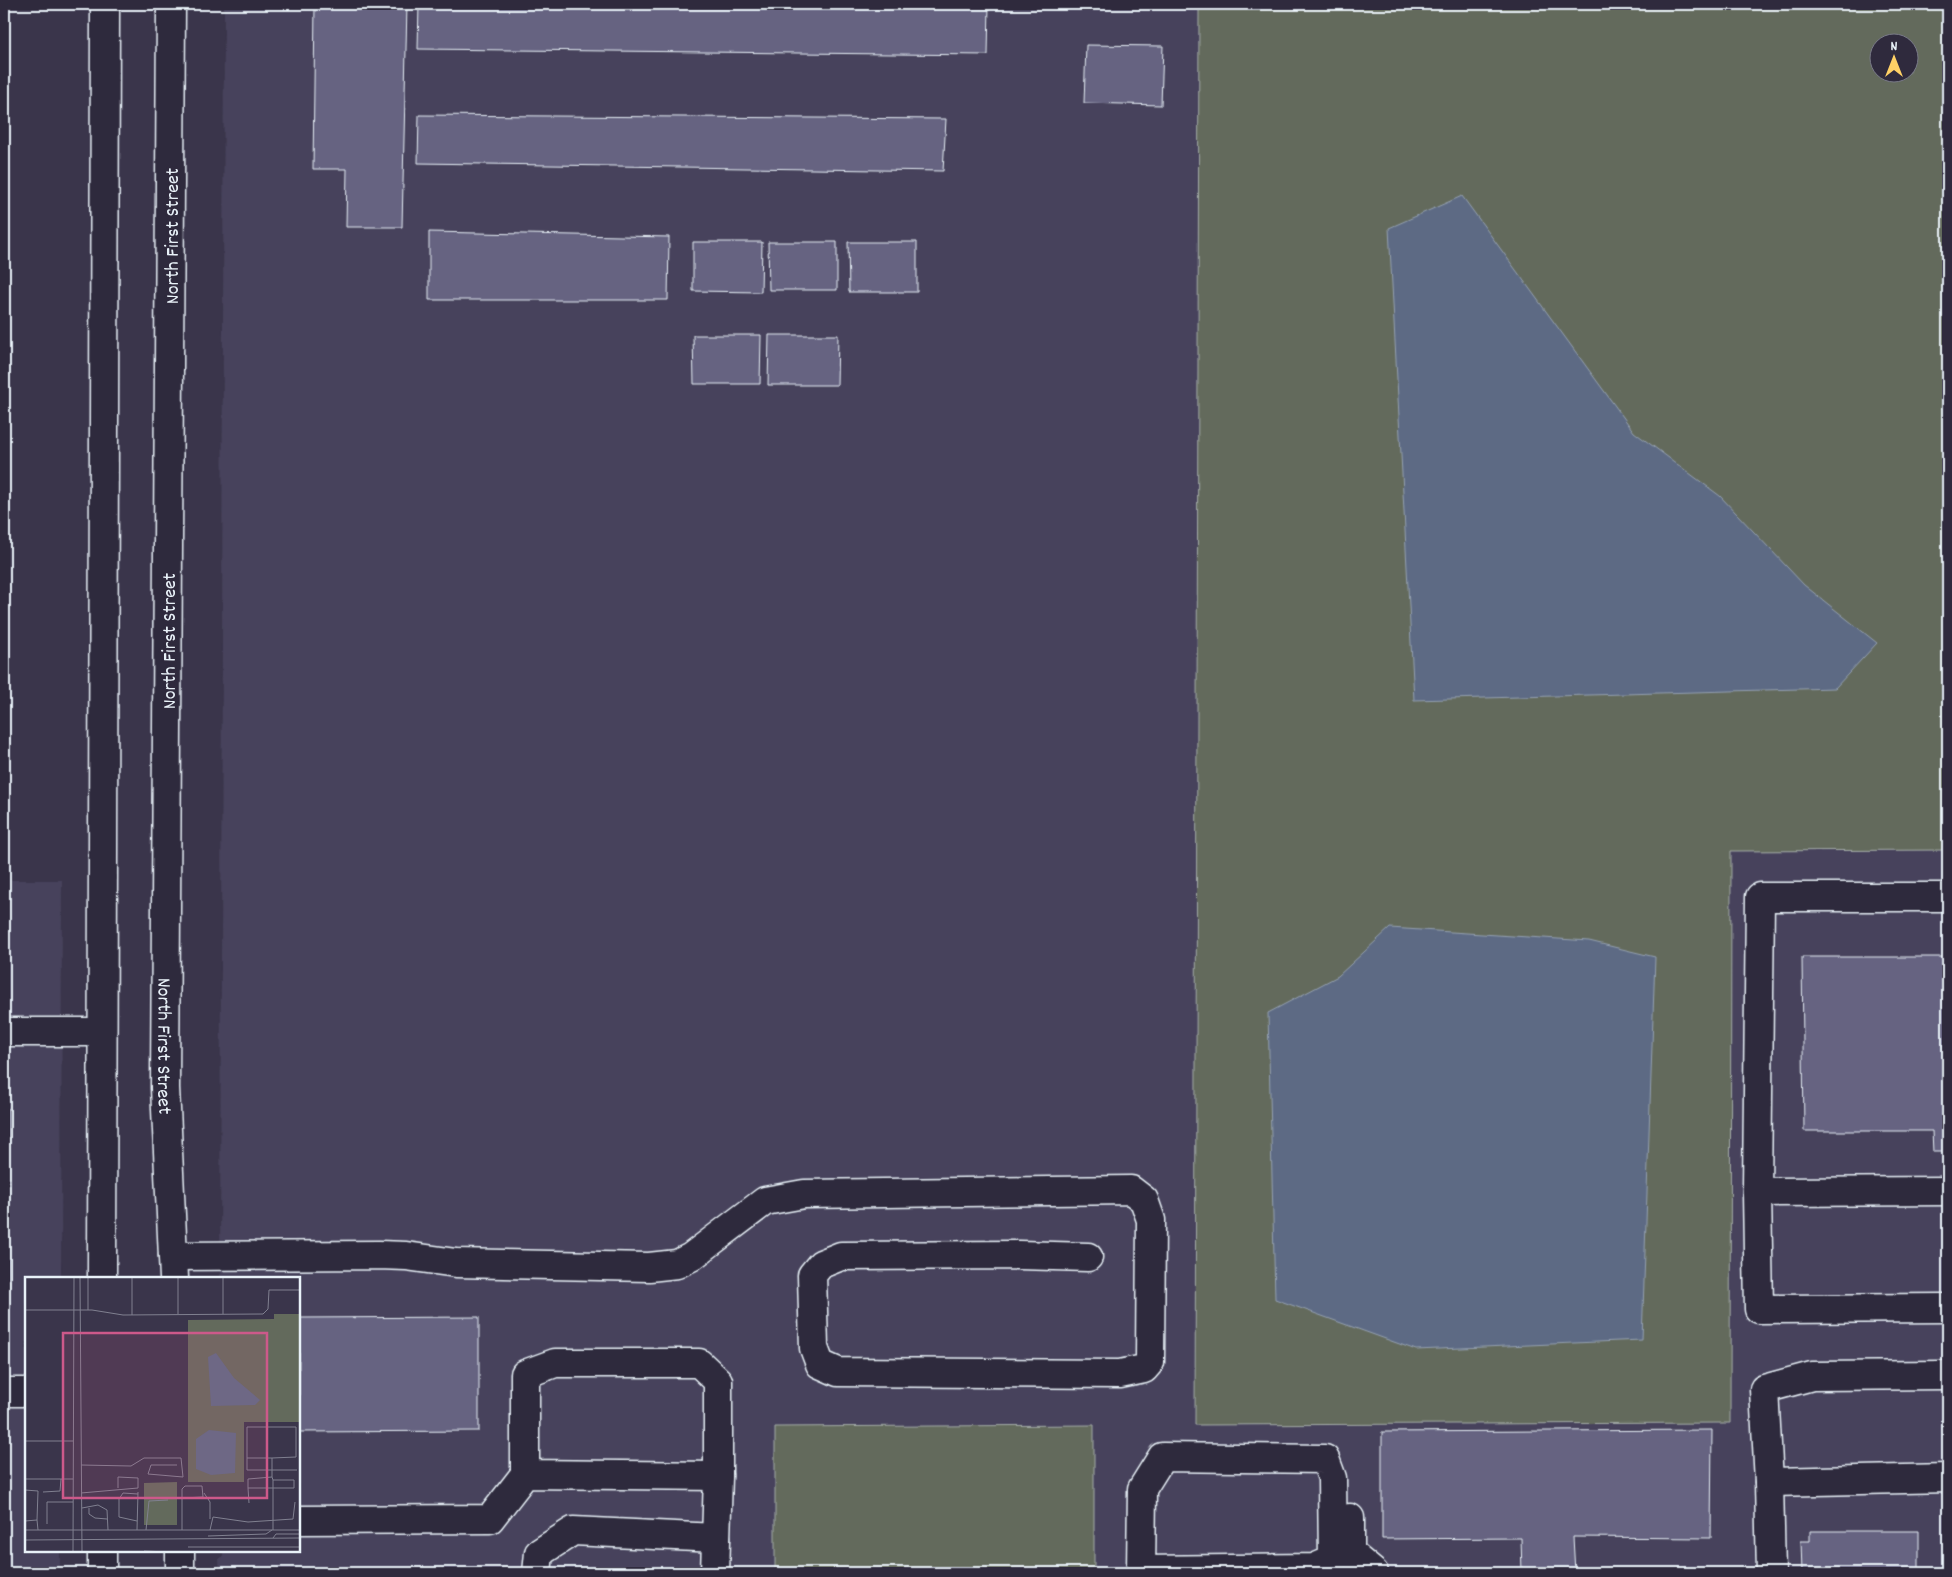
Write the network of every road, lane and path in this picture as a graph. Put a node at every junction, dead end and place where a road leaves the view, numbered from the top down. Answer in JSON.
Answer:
{"nodes":[{"id":1,"x":105,"y":4,"type":"edge"},
{"id":2,"x":171,"y":4,"type":"edge"},
{"id":3,"x":1948,"y":897,"type":"edge"},
{"id":4,"x":4,"y":1032,"type":"edge"},
{"id":5,"x":102,"y":1032,"type":"junction"},
{"id":6,"x":1948,"y":1191,"type":"edge"},
{"id":7,"x":1757,"y":1192,"type":"junction"},
{"id":8,"x":1088,"y":1258,"type":"dead end"},
{"id":9,"x":173,"y":1267,"type":"edge"},
{"id":10,"x":102,"y":1277,"type":"edge"},
{"id":11,"x":1948,"y":1308,"type":"edge"},
{"id":12,"x":1948,"y":1375,"type":"edge"},
{"id":13,"x":4,"y":1392,"type":"edge"},
{"id":14,"x":25,"y":1392,"type":"edge"},
{"id":15,"x":1329,"y":1470,"type":"junction"},
{"id":16,"x":525,"y":1474,"type":"junction"},
{"id":17,"x":718,"y":1476,"type":"junction"},
{"id":18,"x":1948,"y":1478,"type":"edge"},
{"id":19,"x":1769,"y":1482,"type":"junction"},
{"id":20,"x":300,"y":1520,"type":"edge"},
{"id":21,"x":716,"y":1538,"type":"junction"},
{"id":22,"x":102,"y":1552,"type":"edge"},
{"id":23,"x":180,"y":1552,"type":"edge"},
{"id":24,"x":1141,"y":1572,"type":"edge"},
{"id":25,"x":102,"y":1573,"type":"edge"},
{"id":26,"x":180,"y":1573,"type":"edge"},
{"id":27,"x":537,"y":1573,"type":"edge"},
{"id":28,"x":715,"y":1573,"type":"edge"},
{"id":29,"x":1374,"y":1573,"type":"edge"},
{"id":30,"x":1771,"y":1573,"type":"edge"}],
"edges":[{"from":1,"to":5,"type":"main road"},
{"from":2,"to":9,"type":"main road","name":"North First Street"},
{"from":3,"to":7,"type":"main road"},
{"from":4,"to":5,"type":"main road"},
{"from":5,"to":10,"type":"main road"},
{"from":6,"to":7,"type":"main road"},
{"from":7,"to":11,"type":"main road"},
{"from":8,"to":9,"type":"main road"},
{"from":12,"to":19,"type":"main road"},
{"from":13,"to":14,"type":"main road"},
{"from":15,"to":24,"type":"main road"},
{"from":15,"to":24,"type":"main road"},
{"from":15,"to":29,"type":"main road"},
{"from":16,"to":17,"type":"main road"},
{"from":16,"to":17,"type":"main road"},
{"from":16,"to":20,"type":"main road"},
{"from":17,"to":21,"type":"main road"},
{"from":18,"to":19,"type":"main road"},
{"from":19,"to":30,"type":"main road"},
{"from":21,"to":27,"type":"main road"},
{"from":21,"to":28,"type":"main road"},
{"from":22,"to":25,"type":"main road"},
{"from":23,"to":26,"type":"main road"}]}
